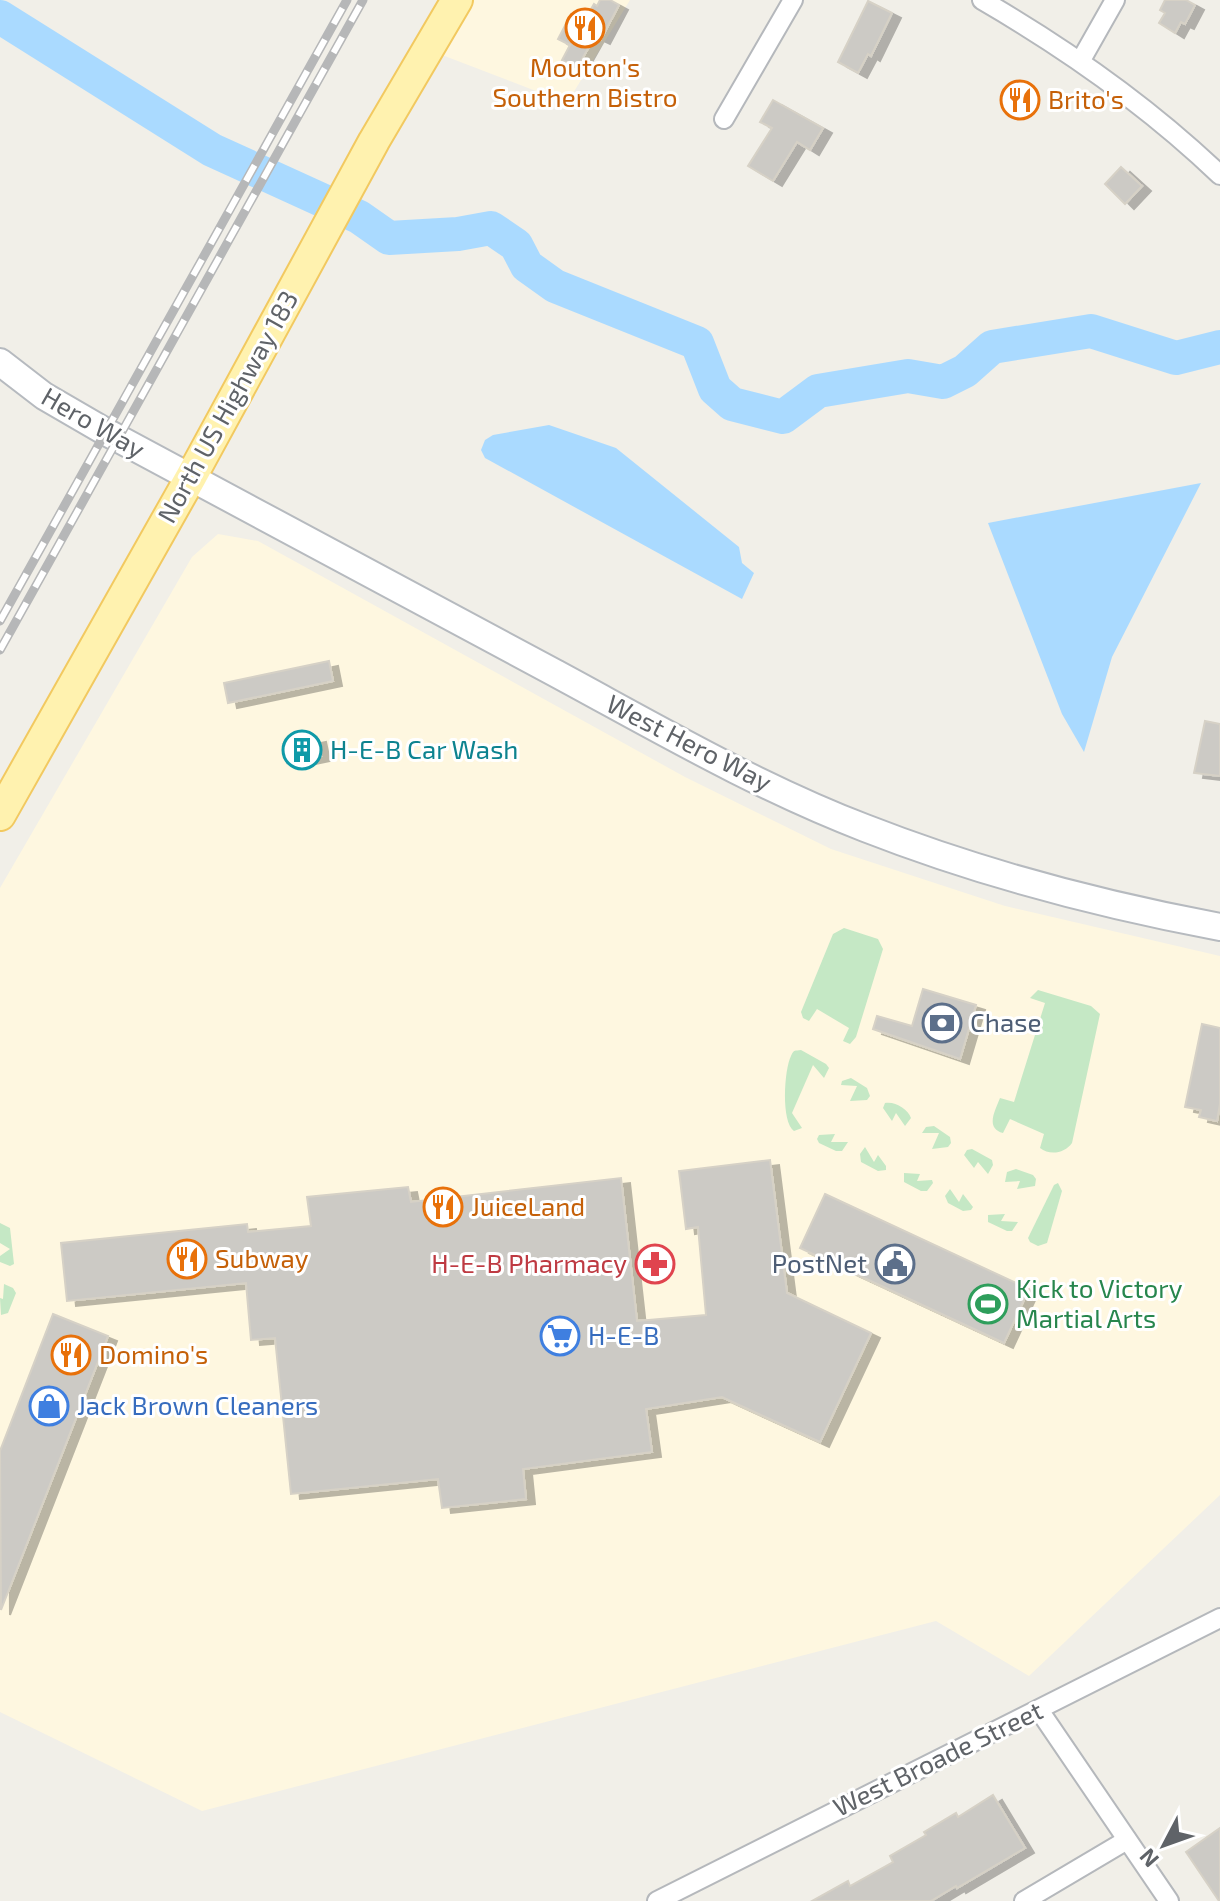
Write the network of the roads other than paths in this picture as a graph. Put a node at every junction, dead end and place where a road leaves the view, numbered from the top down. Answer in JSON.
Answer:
{"nodes":[{"id":1,"x":457,"y":0,"type":"edge"},
{"id":2,"x":793,"y":0,"type":"edge"},
{"id":3,"x":982,"y":0,"type":"edge"},
{"id":4,"x":1115,"y":0,"type":"edge"},
{"id":5,"x":1081,"y":60,"type":"junction"},
{"id":6,"x":724,"y":119,"type":"dead end"},
{"id":7,"x":1220,"y":175,"type":"edge"},
{"id":8,"x":0,"y":362,"type":"edge"},
{"id":9,"x":191,"y":477,"type":"junction"},
{"id":10,"x":0,"y":815,"type":"edge"},
{"id":11,"x":1220,"y":927,"type":"edge"},
{"id":12,"x":1220,"y":1618,"type":"edge"},
{"id":13,"x":1039,"y":1710,"type":"junction"},
{"id":14,"x":1127,"y":1840,"type":"junction"},
{"id":15,"x":657,"y":1901,"type":"edge"},
{"id":16,"x":1024,"y":1901,"type":"edge"},
{"id":17,"x":1169,"y":1901,"type":"edge"}],
"edges":[{"from":1,"to":9,"type":"main road","name":"North US Highway 183"},
{"from":2,"to":6,"type":"street"},
{"from":3,"to":5,"type":"street"},
{"from":4,"to":5,"type":"street"},
{"from":5,"to":7,"type":"street"},
{"from":8,"to":9,"type":"main road","name":"Hero Way"},
{"from":9,"to":10,"type":"main road","name":"North US Highway 183"},
{"from":9,"to":11,"type":"main road","name":"West Hero Way"},
{"from":12,"to":13,"type":"street","name":"West Broade Street"},
{"from":13,"to":14,"type":"street"},
{"from":13,"to":15,"type":"street","name":"West Broade Street"},
{"from":14,"to":16,"type":"street"},
{"from":14,"to":17,"type":"street"}]}
